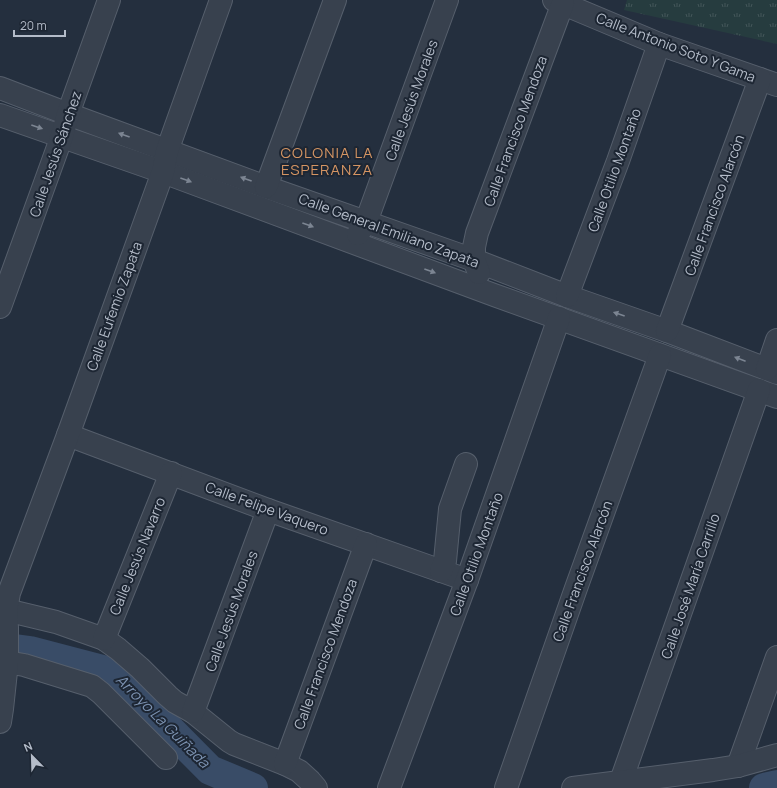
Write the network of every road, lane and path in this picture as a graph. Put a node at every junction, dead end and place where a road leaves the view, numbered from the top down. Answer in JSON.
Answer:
{"nodes":[{"id":1,"x":109,"y":0,"type":"edge"},
{"id":2,"x":221,"y":0,"type":"edge"},
{"id":3,"x":335,"y":0,"type":"edge"},
{"id":4,"x":447,"y":0,"type":"edge"},
{"id":5,"x":558,"y":2,"type":"edge"},
{"id":6,"x":659,"y":44,"type":"junction"},
{"id":7,"x":769,"y":82,"type":"edge"},
{"id":8,"x":0,"y":88,"type":"edge"},
{"id":9,"x":68,"y":114,"type":"junction"},
{"id":10,"x":0,"y":115,"type":"edge"},
{"id":11,"x":62,"y":136,"type":"junction"},
{"id":12,"x":167,"y":150,"type":"junction"},
{"id":13,"x":163,"y":172,"type":"junction"},
{"id":14,"x":266,"y":187,"type":"junction"},
{"id":15,"x":366,"y":222,"type":"junction"},
{"id":16,"x":353,"y":242,"type":"junction"},
{"id":17,"x":474,"y":260,"type":"junction"},
{"id":18,"x":486,"y":291,"type":"junction"},
{"id":19,"x":567,"y":296,"type":"junction"},
{"id":20,"x":0,"y":307,"type":"edge"},
{"id":21,"x":559,"y":318,"type":"junction"},
{"id":22,"x":667,"y":331,"type":"junction"},
{"id":23,"x":777,"y":340,"type":"edge"},
{"id":24,"x":660,"y":355,"type":"junction"},
{"id":25,"x":772,"y":371,"type":"edge"},
{"id":26,"x":768,"y":393,"type":"edge"},
{"id":27,"x":68,"y":435,"type":"junction"},
{"id":28,"x":466,"y":464,"type":"dead end"},
{"id":29,"x":171,"y":473,"type":"junction"},
{"id":30,"x":268,"y":510,"type":"junction"},
{"id":31,"x":366,"y":544,"type":"junction"},
{"id":32,"x":441,"y":571,"type":"junction"},
{"id":33,"x":467,"y":580,"type":"junction"},
{"id":34,"x":4,"y":616,"type":"edge"},
{"id":35,"x":104,"y":639,"type":"junction"},
{"id":36,"x":777,"y":657,"type":"edge"},
{"id":37,"x":5,"y":660,"type":"edge"},
{"id":38,"x":193,"y":712,"type":"junction"},
{"id":39,"x":0,"y":722,"type":"edge"},
{"id":40,"x":777,"y":755,"type":"edge"},
{"id":41,"x":166,"y":758,"type":"dead end"},
{"id":42,"x":285,"y":764,"type":"junction"},
{"id":43,"x":738,"y":766,"type":"junction"},
{"id":44,"x":621,"y":781,"type":"junction"},
{"id":45,"x":687,"y":781,"type":"edge"},
{"id":46,"x":316,"y":788,"type":"edge"},
{"id":47,"x":389,"y":788,"type":"edge"},
{"id":48,"x":506,"y":788,"type":"edge"},
{"id":49,"x":573,"y":788,"type":"edge"}],
"edges":[{"from":1,"to":9,"type":"street","name":"Calle Jesús Sánchez"},
{"from":2,"to":12,"type":"street","name":"Calle Eufemio Zapata"},
{"from":3,"to":14,"type":"street"},
{"from":4,"to":15,"type":"street","name":"Calle Jesús Morales"},
{"from":5,"to":6,"type":"street","name":"Calle Antonio Soto Y Gama"},
{"from":5,"to":17,"type":"street","name":"Calle Francisco Mendoza"},
{"from":6,"to":7,"type":"street","name":"Calle Antonio Soto Y Gama"},
{"from":6,"to":19,"type":"street","name":"Calle Otilio Montaño"},
{"from":7,"to":22,"type":"street","name":"Calle Francisco Alarcón"},
{"from":8,"to":9,"type":"street","name":"Calle General Emiliano Zapata"},
{"from":9,"to":11,"type":"street","name":"Calle Jesús Sánchez"},
{"from":12,"to":9,"type":"street","name":"Calle General Emiliano Zapata","one_way":true},
{"from":10,"to":11,"type":"street","name":"Calle General Emiliano Zapata","one_way":true},
{"from":11,"to":13,"type":"street","name":"Calle General Emiliano Zapata"},
{"from":11,"to":20,"type":"street","name":"Calle Jesús Sánchez"},
{"from":12,"to":13,"type":"street","name":"Calle Eufemio Zapata"},
{"from":14,"to":12,"type":"street","name":"Calle General Emiliano Zapata","one_way":true},
{"from":13,"to":16,"type":"street","name":"Calle General Emiliano Zapata","one_way":true},
{"from":13,"to":27,"type":"street","name":"Calle Eufemio Zapata"},
{"from":14,"to":15,"type":"street","name":"Calle General Emiliano Zapata"},
{"from":15,"to":16,"type":"street","name":"Calle Jesús Morales"},
{"from":15,"to":17,"type":"street","name":"Calle General Emiliano Zapata"},
{"from":16,"to":18,"type":"street","name":"Calle General Emiliano Zapata","one_way":true},
{"from":17,"to":18,"type":"street"},
{"from":17,"to":19,"type":"street","name":"Calle General Emiliano Zapata"},
{"from":18,"to":21,"type":"street","name":"Calle General Emiliano Zapata"},
{"from":22,"to":19,"type":"street","name":"Calle General Emiliano Zapata","one_way":true},
{"from":21,"to":24,"type":"street","name":"Calle General Emiliano Zapata"},
{"from":21,"to":33,"type":"street","name":"Calle Otilio Montaño"},
{"from":25,"to":22,"type":"street","name":"Calle General Emiliano Zapata","one_way":true},
{"from":23,"to":25,"type":"street"},
{"from":24,"to":26,"type":"street","name":"Calle General Emiliano Zapata"},
{"from":24,"to":48,"type":"street","name":"Calle Francisco Alarcón"},
{"from":26,"to":44,"type":"street","name":"Calle José María Carrillo"},
{"from":27,"to":29,"type":"street","name":"Calle Felipe Vaquero"},
{"from":27,"to":34,"type":"street","name":"Calle Eufemio Zapata"},
{"from":28,"to":32,"type":"street"},
{"from":29,"to":30,"type":"street","name":"Calle Felipe Vaquero"},
{"from":29,"to":35,"type":"street","name":"Calle Jesús Navarro"},
{"from":30,"to":31,"type":"street","name":"Calle Felipe Vaquero"},
{"from":30,"to":38,"type":"street","name":"Calle Jesús Morales"},
{"from":31,"to":32,"type":"street","name":"Calle Felipe Vaquero"},
{"from":31,"to":42,"type":"street","name":"Calle Francisco Mendoza"},
{"from":32,"to":33,"type":"street","name":"Calle Felipe Vaquero"},
{"from":33,"to":47,"type":"street","name":"Calle Otilio Montaño"},
{"from":34,"to":35,"type":"street"},
{"from":34,"to":37,"type":"street","name":"Calle Eufemio Zapata"},
{"from":35,"to":38,"type":"street"},
{"from":36,"to":43,"type":"street"},
{"from":37,"to":39,"type":"street","name":"Calle Eufemio Zapata"},
{"from":37,"to":41,"type":"street"},
{"from":38,"to":42,"type":"street"},
{"from":40,"to":43,"type":"street"},
{"from":42,"to":46,"type":"street"},
{"from":43,"to":45,"type":"street"},
{"from":44,"to":45,"type":"street"},
{"from":44,"to":49,"type":"street"}]}
